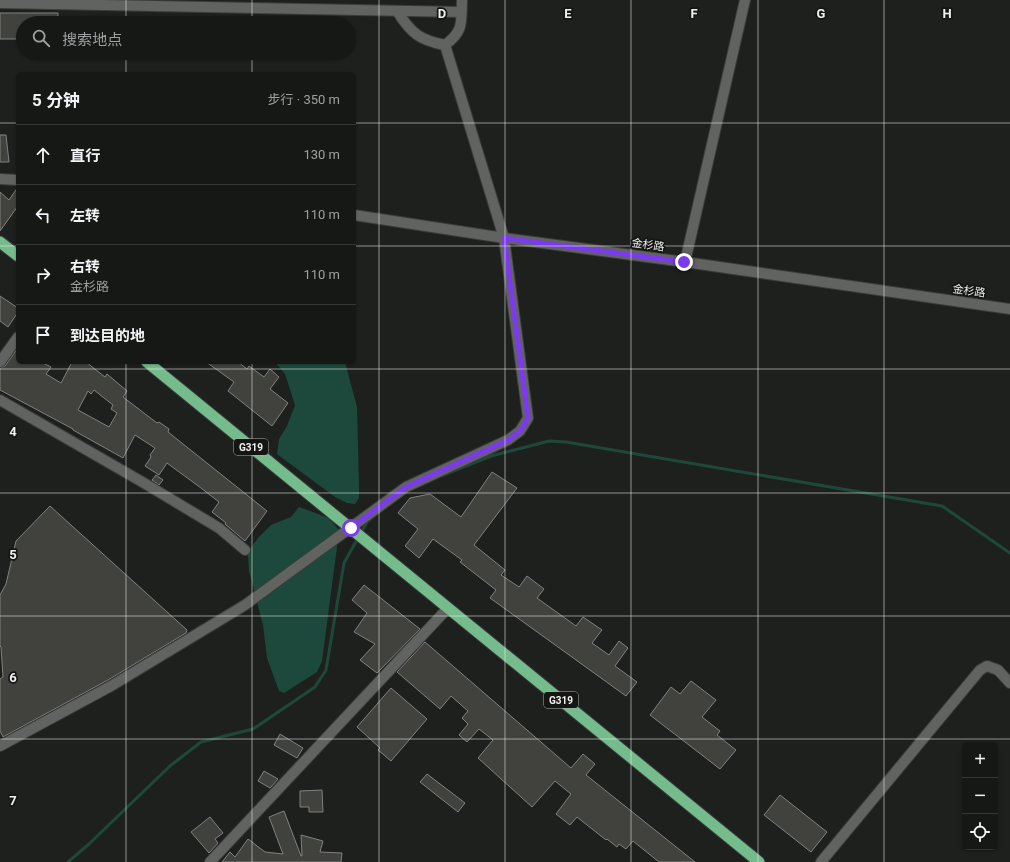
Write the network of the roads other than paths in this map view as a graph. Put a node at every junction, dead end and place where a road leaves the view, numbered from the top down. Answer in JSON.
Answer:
{"nodes":[{"id":1,"x":462,"y":0,"type":"edge"},
{"id":2,"x":745,"y":0,"type":"edge"},
{"id":3,"x":0,"y":3,"type":"edge"},
{"id":4,"x":397,"y":11,"type":"junction"},
{"id":5,"x":461,"y":12,"type":"junction"},
{"id":6,"x":445,"y":45,"type":"junction"},
{"id":7,"x":0,"y":179,"type":"edge"},
{"id":8,"x":16,"y":180,"type":"edge"},
{"id":9,"x":356,"y":215,"type":"edge"},
{"id":10,"x":504,"y":238,"type":"junction"},
{"id":11,"x":0,"y":242,"type":"edge"},
{"id":12,"x":16,"y":254,"type":"edge"},
{"id":13,"x":684,"y":262,"type":"junction"},
{"id":14,"x":1010,"y":310,"type":"edge"},
{"id":15,"x":16,"y":340,"type":"edge"},
{"id":16,"x":0,"y":362,"type":"edge"},
{"id":17,"x":149,"y":364,"type":"edge"},
{"id":18,"x":0,"y":400,"type":"edge"},
{"id":19,"x":356,"y":533,"type":"junction"},
{"id":20,"x":245,"y":550,"type":"dead end"},
{"id":21,"x":448,"y":608,"type":"junction"},
{"id":22,"x":1010,"y":683,"type":"edge"},
{"id":23,"x":0,"y":746,"type":"edge"},
{"id":24,"x":210,"y":862,"type":"edge"},
{"id":25,"x":759,"y":862,"type":"edge"},
{"id":26,"x":821,"y":862,"type":"edge"}],
"edges":[{"from":1,"to":5,"type":"street"},
{"from":2,"to":13,"type":"street"},
{"from":3,"to":4,"type":"street"},
{"from":4,"to":5,"type":"street"},
{"from":4,"to":6,"type":"street"},
{"from":5,"to":6,"type":"street"},
{"from":6,"to":10,"type":"street"},
{"from":7,"to":8,"type":"street"},
{"from":9,"to":10,"type":"street","name":"金杉路"},
{"from":10,"to":13,"type":"street","name":"金杉路"},
{"from":10,"to":19,"type":"street"},
{"from":11,"to":12,"type":"highway"},
{"from":13,"to":14,"type":"street","name":"金杉路"},
{"from":15,"to":16,"type":"street"},
{"from":17,"to":19,"type":"highway","number":"G319"},
{"from":18,"to":20,"type":"street"},
{"from":19,"to":21,"type":"highway","number":"G319"},
{"from":19,"to":23,"type":"street"},
{"from":21,"to":24,"type":"street"},
{"from":21,"to":25,"type":"highway","number":"G319"},
{"from":22,"to":26,"type":"street"}]}
